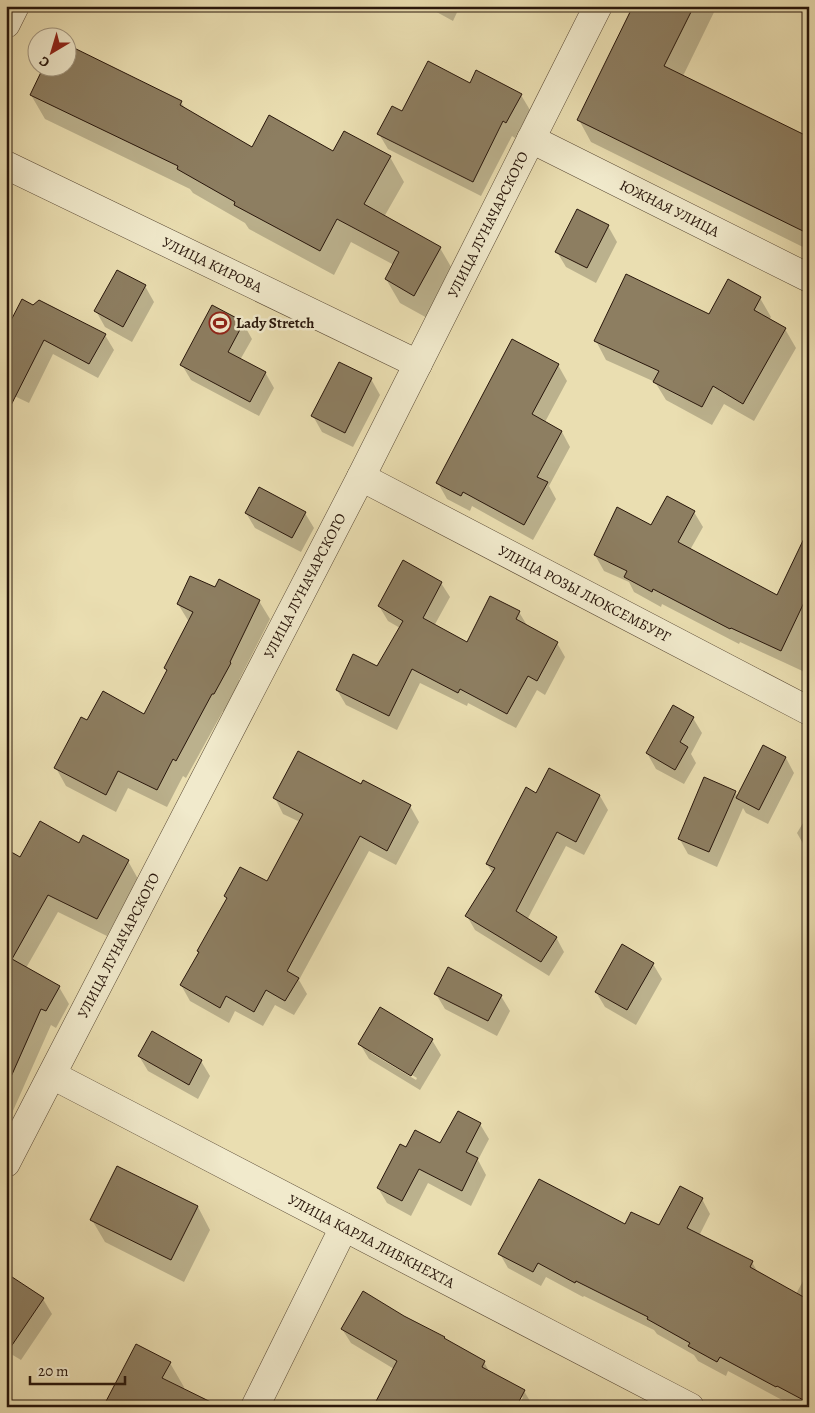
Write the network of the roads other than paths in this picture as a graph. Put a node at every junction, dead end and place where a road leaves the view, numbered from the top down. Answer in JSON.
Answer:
{"nodes":[{"id":1,"x":15,"y":6,"type":"edge"},
{"id":2,"x":598,"y":6,"type":"edge"},
{"id":3,"x":6,"y":24,"type":"edge"},
{"id":4,"x":531,"y":139,"type":"junction"},
{"id":5,"x":6,"y":164,"type":"edge"},
{"id":6,"x":809,"y":278,"type":"edge"},
{"id":7,"x":418,"y":364,"type":"junction"},
{"id":8,"x":361,"y":477,"type":"junction"},
{"id":9,"x":809,"y":711,"type":"edge"},
{"id":10,"x":52,"y":1075,"type":"junction"},
{"id":11,"x":6,"y":1163,"type":"edge"},
{"id":12,"x":344,"y":1227,"type":"junction"},
{"id":13,"x":256,"y":1407,"type":"edge"},
{"id":14,"x":690,"y":1407,"type":"edge"}],
"edges":[{"from":1,"to":3,"type":"street"},
{"from":2,"to":4,"type":"street","name":"УЛИЦА ЛУНАЧАРСКОГО"},
{"from":4,"to":6,"type":"street","name":"ЮЖНАЯ УЛИЦА"},
{"from":4,"to":7,"type":"street","name":"УЛИЦА ЛУНАЧАРСКОГО"},
{"from":5,"to":7,"type":"street","name":"УЛИЦА КИРОВА"},
{"from":7,"to":8,"type":"street","name":"УЛИЦА ЛУНАЧАРСКОГО"},
{"from":8,"to":9,"type":"street","name":"УЛИЦА РОЗЫ ЛЮКСЕМБУРГ"},
{"from":8,"to":10,"type":"street","name":"УЛИЦА ЛУНАЧАРСКОГО"},
{"from":10,"to":11,"type":"street","name":"УЛИЦА ЛУНАЧАРСКОГО"},
{"from":10,"to":12,"type":"street","name":"УЛИЦА КАРЛА ЛИБКНЕХТА"},
{"from":12,"to":13,"type":"street"},
{"from":12,"to":14,"type":"street","name":"УЛИЦА КАРЛА ЛИБКНЕХТА"}]}
